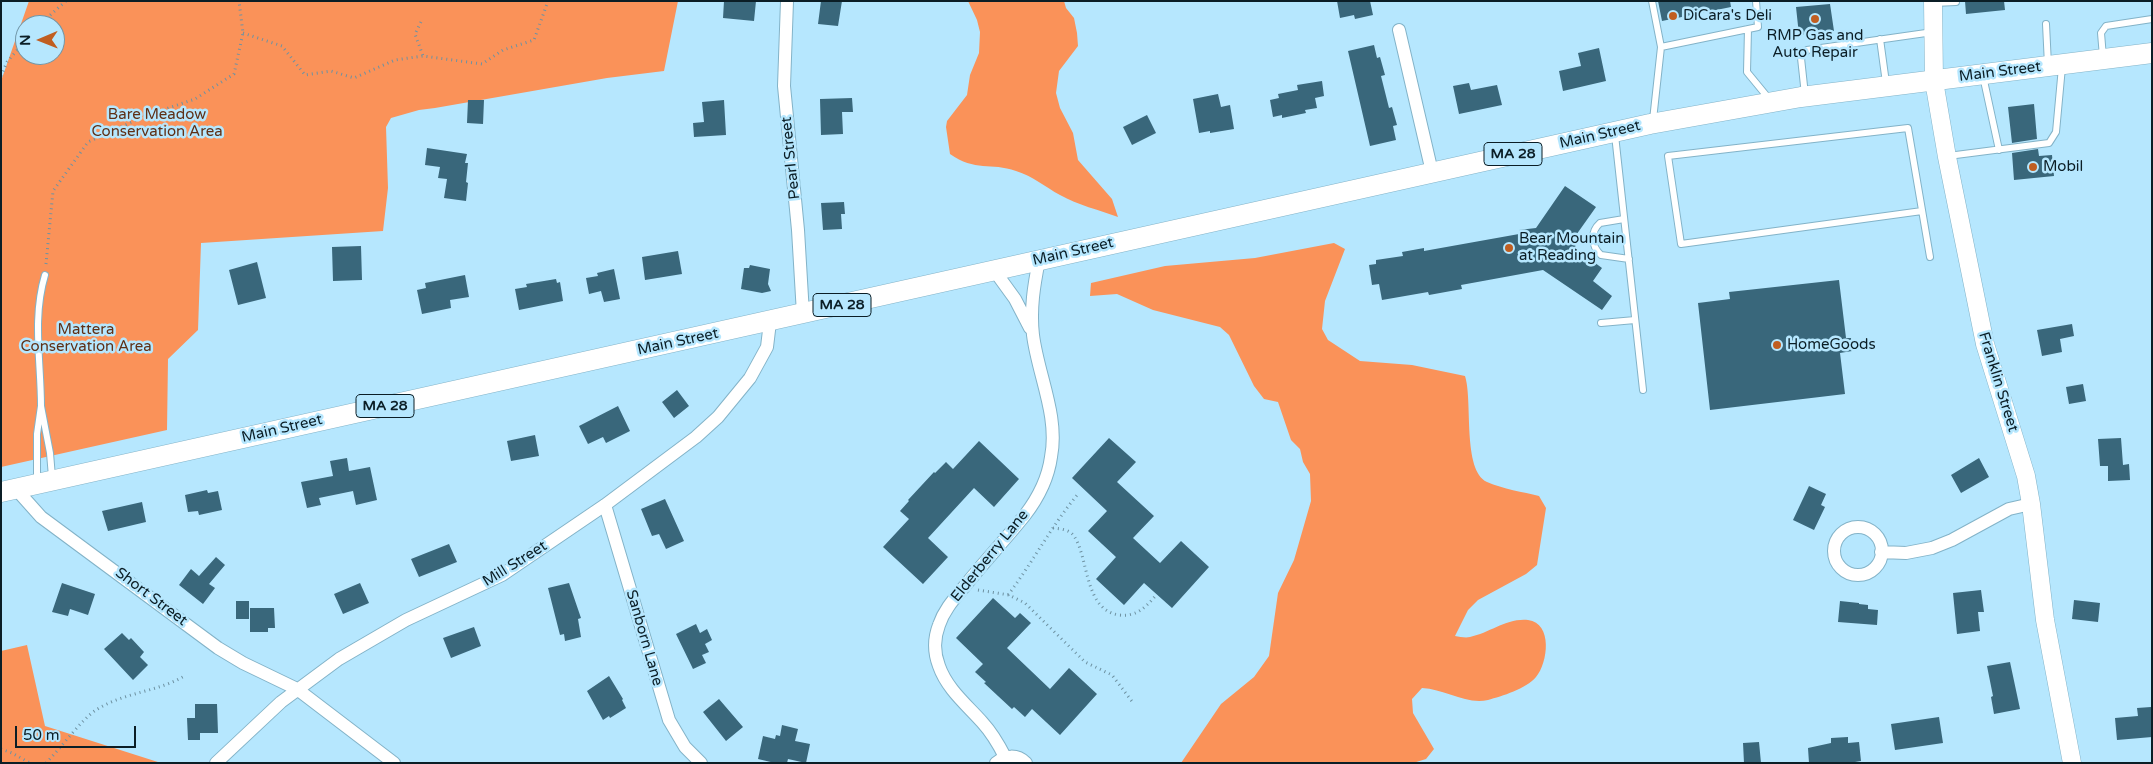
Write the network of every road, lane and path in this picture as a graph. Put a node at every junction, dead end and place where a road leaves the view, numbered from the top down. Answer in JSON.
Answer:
{"nodes":[{"id":1,"x":66,"y":1,"type":"edge"},
{"id":2,"x":239,"y":1,"type":"edge"},
{"id":3,"x":548,"y":1,"type":"edge"},
{"id":4,"x":787,"y":1,"type":"edge"},
{"id":5,"x":1652,"y":1,"type":"edge"},
{"id":6,"x":1756,"y":1,"type":"edge"},
{"id":7,"x":1933,"y":2,"type":"edge"},
{"id":8,"x":1956,"y":2,"type":"edge"},
{"id":9,"x":50,"y":15,"type":"edge"},
{"id":10,"x":2152,"y":19,"type":"edge"},
{"id":11,"x":421,"y":22,"type":"dead end"},
{"id":12,"x":2046,"y":24,"type":"dead end"},
{"id":13,"x":1748,"y":29,"type":"junction"},
{"id":14,"x":1399,"y":30,"type":"dead end"},
{"id":15,"x":1933,"y":32,"type":"junction"},
{"id":16,"x":243,"y":33,"type":"junction"},
{"id":17,"x":1880,"y":39,"type":"junction"},
{"id":18,"x":1661,"y":47,"type":"junction"},
{"id":19,"x":15,"y":53,"type":"edge"},
{"id":20,"x":2152,"y":53,"type":"edge"},
{"id":21,"x":423,"y":56,"type":"junction"},
{"id":22,"x":2103,"y":59,"type":"junction"},
{"id":23,"x":2055,"y":65,"type":"junction"},
{"id":24,"x":1983,"y":75,"type":"junction"},
{"id":25,"x":1,"y":76,"type":"edge"},
{"id":26,"x":1934,"y":81,"type":"junction"},
{"id":27,"x":1886,"y":86,"type":"junction"},
{"id":28,"x":1805,"y":96,"type":"junction"},
{"id":29,"x":1771,"y":102,"type":"junction"},
{"id":30,"x":1652,"y":123,"type":"junction"},
{"id":31,"x":1614,"y":132,"type":"junction"},
{"id":32,"x":1999,"y":150,"type":"junction"},
{"id":33,"x":1947,"y":157,"type":"junction"},
{"id":34,"x":1432,"y":172,"type":"junction"},
{"id":35,"x":1922,"y":212,"type":"junction"},
{"id":36,"x":1624,"y":219,"type":"junction"},
{"id":37,"x":1930,"y":257,"type":"dead end"},
{"id":38,"x":1628,"y":259,"type":"junction"},
{"id":39,"x":1039,"y":260,"type":"junction"},
{"id":40,"x":994,"y":270,"type":"junction"},
{"id":41,"x":45,"y":275,"type":"joint"},
{"id":42,"x":803,"y":314,"type":"junction"},
{"id":43,"x":1635,"y":320,"type":"junction"},
{"id":44,"x":770,"y":322,"type":"junction"},
{"id":45,"x":1601,"y":323,"type":"dead end"},
{"id":46,"x":1033,"y":335,"type":"junction"},
{"id":47,"x":1643,"y":390,"type":"dead end"},
{"id":48,"x":41,"y":406,"type":"junction"},
{"id":49,"x":45,"y":483,"type":"junction"},
{"id":50,"x":9,"y":491,"type":"edge"},
{"id":51,"x":1078,"y":494,"type":"dead end"},
{"id":52,"x":2031,"y":504,"type":"junction"},
{"id":53,"x":605,"y":505,"type":"junction"},
{"id":54,"x":1053,"y":528,"type":"junction"},
{"id":55,"x":1882,"y":552,"type":"dead end"},
{"id":56,"x":966,"y":584,"type":"junction"},
{"id":57,"x":1157,"y":594,"type":"dead end"},
{"id":58,"x":1008,"y":595,"type":"junction"},
{"id":59,"x":186,"y":675,"type":"dead end"},
{"id":60,"x":297,"y":689,"type":"junction"},
{"id":61,"x":1134,"y":704,"type":"dead end"},
{"id":62,"x":1,"y":749,"type":"edge"},
{"id":63,"x":1001,"y":760,"type":"edge"},
{"id":64,"x":30,"y":763,"type":"edge"},
{"id":65,"x":46,"y":763,"type":"edge"},
{"id":66,"x":216,"y":763,"type":"edge"},
{"id":67,"x":394,"y":763,"type":"edge"},
{"id":68,"x":700,"y":763,"type":"edge"},
{"id":69,"x":1026,"y":763,"type":"edge"},
{"id":70,"x":2072,"y":763,"type":"edge"}],
"edges":[{"from":1,"to":9,"type":"path"},
{"from":2,"to":16,"type":"path"},
{"from":3,"to":21,"type":"path"},
{"from":4,"to":42,"type":"street","name":"Pearl Street"},
{"from":5,"to":18,"type":"lane"},
{"from":6,"to":13,"type":"lane"},
{"from":7,"to":8,"type":"lane"},
{"from":7,"to":15,"type":"main road","name":"Franklin Street"},
{"from":10,"to":22,"type":"lane"},
{"from":11,"to":21,"type":"path"},
{"from":12,"to":23,"type":"lane"},
{"from":13,"to":18,"type":"lane"},
{"from":13,"to":29,"type":"lane"},
{"from":14,"to":34,"type":"street"},
{"from":15,"to":17,"type":"lane"},
{"from":15,"to":26,"type":"main road","name":"Franklin Street"},
{"from":16,"to":21,"type":"path"},
{"from":16,"to":41,"type":"path"},
{"from":17,"to":27,"type":"lane"},
{"from":17,"to":28,"type":"lane"},
{"from":18,"to":30,"type":"lane"},
{"from":19,"to":25,"type":"path"},
{"from":20,"to":22,"type":"main road","name":"Main Street","number":"MA 28"},
{"from":22,"to":23,"type":"main road","name":"Main Street","number":"MA 28"},
{"from":23,"to":24,"type":"main road","name":"Main Street","number":"MA 28"},
{"from":23,"to":32,"type":"lane"},
{"from":24,"to":26,"type":"main road","name":"Main Street","number":"MA 28"},
{"from":24,"to":32,"type":"lane"},
{"from":26,"to":27,"type":"main road","name":"Main Street","number":"MA 28"},
{"from":26,"to":33,"type":"main road","name":"Franklin Street"},
{"from":27,"to":28,"type":"main road","name":"Main Street","number":"MA 28"},
{"from":28,"to":29,"type":"main road","name":"Main Street","number":"MA 28"},
{"from":29,"to":30,"type":"main road","name":"Main Street","number":"MA 28"},
{"from":30,"to":31,"type":"main road","name":"Main Street","number":"MA 28"},
{"from":31,"to":34,"type":"main road","name":"Main Street","number":"MA 28"},
{"from":31,"to":36,"type":"lane"},
{"from":32,"to":33,"type":"lane"},
{"from":33,"to":52,"type":"main road","name":"Franklin Street"},
{"from":34,"to":39,"type":"main road","name":"Main Street","number":"MA 28"},
{"from":35,"to":35,"type":"lane"},
{"from":35,"to":37,"type":"lane"},
{"from":36,"to":38,"type":"lane"},
{"from":36,"to":38,"type":"lane"},
{"from":38,"to":43,"type":"lane"},
{"from":39,"to":40,"type":"main road","name":"Main Street","number":"MA 28"},
{"from":39,"to":46,"type":"street","name":"Elderberry Lane"},
{"from":40,"to":42,"type":"main road","name":"Main Street","number":"MA 28"},
{"from":40,"to":46,"type":"street","name":"Elderberry Lane"},
{"from":41,"to":48,"type":"lane"},
{"from":42,"to":44,"type":"main road","name":"Main Street","number":"MA 28"},
{"from":43,"to":45,"type":"lane"},
{"from":43,"to":47,"type":"lane"},
{"from":44,"to":49,"type":"main road","name":"Main Street","number":"MA 28"},
{"from":44,"to":53,"type":"street","name":"Mill Street"},
{"from":46,"to":56,"type":"street","name":"Elderberry Lane"},
{"from":48,"to":49,"type":"lane"},
{"from":48,"to":49,"type":"lane"},
{"from":49,"to":50,"type":"main road","name":"Main Street","number":"MA 28"},
{"from":50,"to":60,"type":"street","name":"Short Street"},
{"from":51,"to":54,"type":"path"},
{"from":52,"to":55,"type":"street"},
{"from":52,"to":70,"type":"main road","name":"Franklin Street"},
{"from":53,"to":60,"type":"street","name":"Mill Street"},
{"from":53,"to":68,"type":"street","name":"Sanborn Lane"},
{"from":54,"to":57,"type":"path"},
{"from":54,"to":58,"type":"path"},
{"from":56,"to":58,"type":"path"},
{"from":56,"to":63,"type":"street","name":"Elderberry Lane"},
{"from":58,"to":61,"type":"path"},
{"from":59,"to":65,"type":"path"},
{"from":60,"to":66,"type":"street","name":"Mill Street"},
{"from":60,"to":67,"type":"street","name":"Short Street"},
{"from":62,"to":64,"type":"path"},
{"from":63,"to":69,"type":"street","name":"Elderberry Lane"}]}
